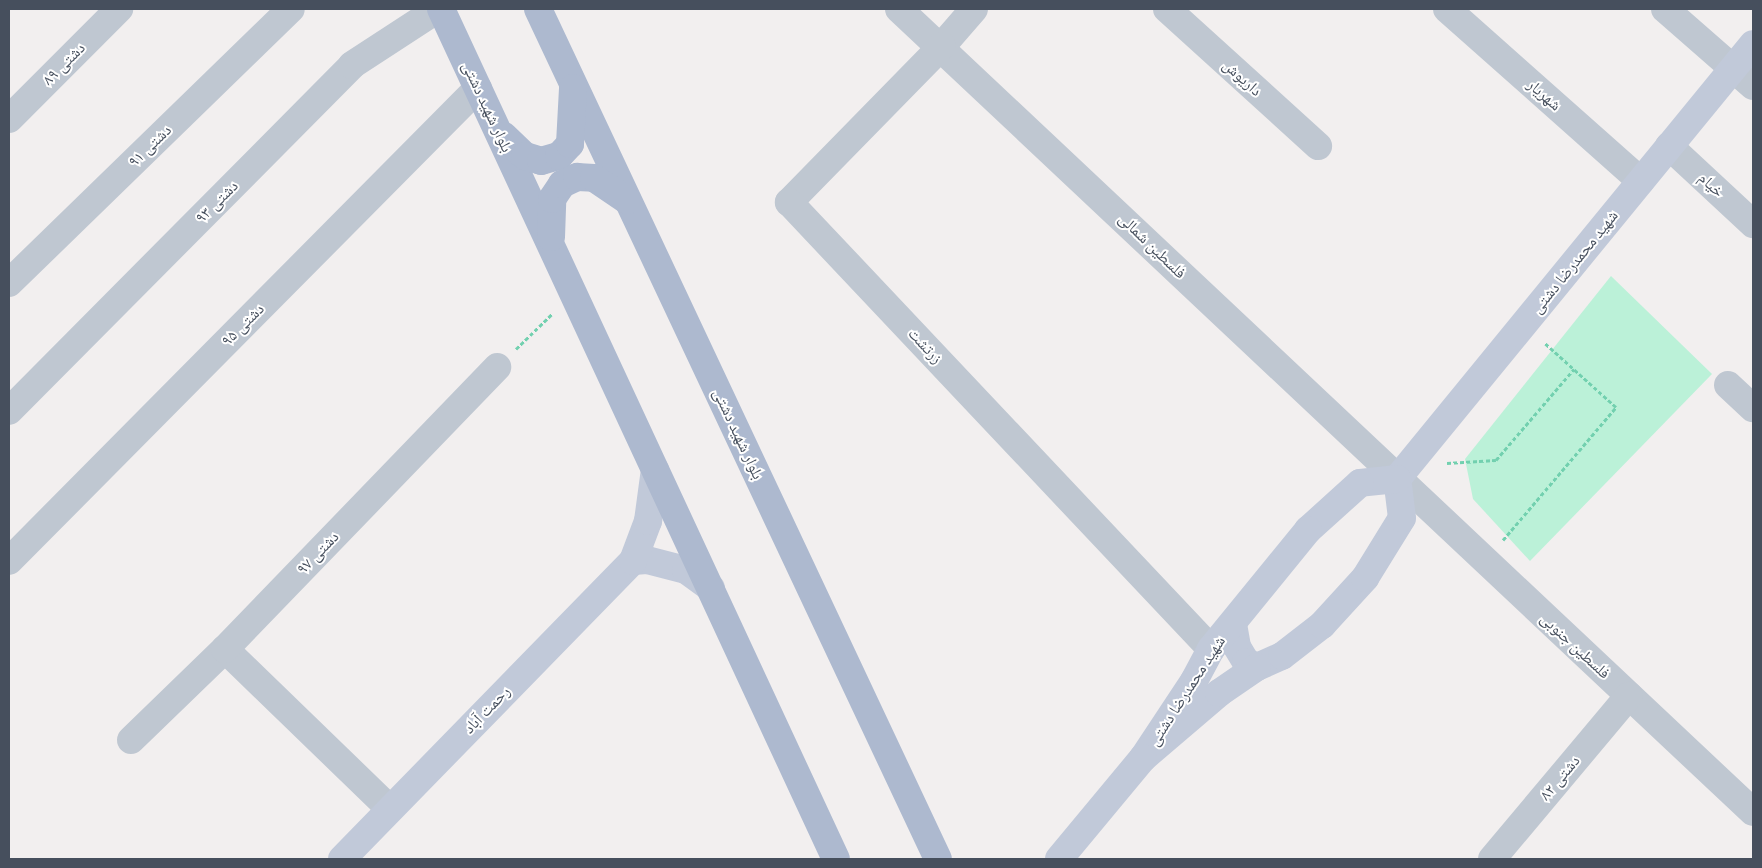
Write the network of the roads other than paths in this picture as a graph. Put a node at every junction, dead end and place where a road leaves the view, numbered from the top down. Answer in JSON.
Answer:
{"nodes":[{"id":1,"x":119,"y":9,"type":"edge"},
{"id":2,"x":291,"y":9,"type":"edge"},
{"id":3,"x":439,"y":9,"type":"edge"},
{"id":4,"x":538,"y":9,"type":"edge"},
{"id":5,"x":899,"y":9,"type":"edge"},
{"id":6,"x":974,"y":9,"type":"edge"},
{"id":7,"x":1167,"y":9,"type":"edge"},
{"id":8,"x":1447,"y":9,"type":"edge"},
{"id":9,"x":1664,"y":9,"type":"edge"},
{"id":10,"x":1753,"y":44,"type":"edge"},
{"id":11,"x":942,"y":46,"type":"junction"},
{"id":12,"x":1734,"y":67,"type":"junction"},
{"id":13,"x":573,"y":83,"type":"junction"},
{"id":14,"x":1753,"y":86,"type":"edge"},
{"id":15,"x":478,"y":88,"type":"junction"},
{"id":16,"x":9,"y":119,"type":"edge"},
{"id":17,"x":495,"y":125,"type":"junction"},
{"id":18,"x":1318,"y":146,"type":"dead end"},
{"id":19,"x":1669,"y":146,"type":"junction"},
{"id":20,"x":1642,"y":181,"type":"junction"},
{"id":21,"x":628,"y":201,"type":"junction"},
{"id":22,"x":1753,"y":224,"type":"edge"},
{"id":23,"x":551,"y":246,"type":"junction"},
{"id":24,"x":9,"y":283,"type":"edge"},
{"id":25,"x":497,"y":367,"type":"road end"},
{"id":26,"x":1728,"y":385,"type":"dead end"},
{"id":27,"x":1753,"y":408,"type":"edge"},
{"id":28,"x":9,"y":411,"type":"edge"},
{"id":29,"x":655,"y":469,"type":"junction"},
{"id":30,"x":1403,"y":472,"type":"junction"},
{"id":31,"x":633,"y":561,"type":"junction"},
{"id":32,"x":9,"y":562,"type":"edge"},
{"id":33,"x":711,"y":588,"type":"junction"},
{"id":34,"x":1233,"y":624,"type":"junction"},
{"id":35,"x":224,"y":649,"type":"junction"},
{"id":36,"x":1211,"y":649,"type":"junction"},
{"id":37,"x":1257,"y":667,"type":"junction"},
{"id":38,"x":1629,"y":696,"type":"junction"},
{"id":39,"x":130,"y":740,"type":"dead end"},
{"id":40,"x":1143,"y":758,"type":"junction"},
{"id":41,"x":390,"y":810,"type":"junction"},
{"id":42,"x":1753,"y":812,"type":"edge"},
{"id":43,"x":342,"y":859,"type":"edge"},
{"id":44,"x":836,"y":859,"type":"edge"},
{"id":45,"x":938,"y":859,"type":"edge"},
{"id":46,"x":1059,"y":859,"type":"edge"},
{"id":47,"x":1492,"y":859,"type":"edge"}],
"edges":[{"from":1,"to":16,"type":"street","name":"دشتی ۸۹"},
{"from":2,"to":24,"type":"street","name":"دشتی ۹۱"},
{"from":3,"to":15,"type":"main road","name":"بلوار شهید دشتی"},
{"from":3,"to":28,"type":"street","name":"دشتی ۹۳"},
{"from":4,"to":13,"type":"main road","name":"بلوار شهید دشتی"},
{"from":5,"to":11,"type":"street","name":"فلسطین شمالی"},
{"from":6,"to":11,"type":"street"},
{"from":7,"to":18,"type":"street","name":"داریوش"},
{"from":8,"to":20,"type":"street","name":"شهریار"},
{"from":9,"to":12,"type":"street"},
{"from":10,"to":12,"type":"street","name":"شهید محمدرضا دشتی"},
{"from":11,"to":30,"type":"street","name":"فلسطین شمالی"},
{"from":11,"to":36,"type":"street","name":"زرتشت"},
{"from":12,"to":14,"type":"street"},
{"from":12,"to":19,"type":"street","name":"شهید محمدرضا دشتی"},
{"from":13,"to":17,"type":"main road"},
{"from":13,"to":21,"type":"main road","name":"بلوار شهید دشتی"},
{"from":15,"to":17,"type":"main road","name":"بلوار شهید دشتی"},
{"from":15,"to":32,"type":"street","name":"دشتی ۹۵"},
{"from":17,"to":23,"type":"main road","name":"بلوار شهید دشتی"},
{"from":19,"to":20,"type":"street","name":"شهید محمدرضا دشتی"},
{"from":19,"to":22,"type":"street","name":"خیام"},
{"from":20,"to":30,"type":"street","name":"شهید محمدرضا دشتی"},
{"from":21,"to":23,"type":"main road"},
{"from":21,"to":45,"type":"main road","name":"بلوار شهید دشتی"},
{"from":23,"to":29,"type":"main road","name":"بلوار شهید دشتی"},
{"from":25,"to":35,"type":"street","name":"دشتی ۹۷"},
{"from":26,"to":27,"type":"street"},
{"from":29,"to":31,"type":"street"},
{"from":29,"to":33,"type":"main road","name":"بلوار شهید دشتی"},
{"from":30,"to":34,"type":"street","name":"شهید محمدرضا دشتی"},
{"from":30,"to":37,"type":"street","name":"شهید محمدرضا دشتی"},
{"from":30,"to":38,"type":"street","name":"فلسطین جنوبی"},
{"from":31,"to":33,"type":"street"},
{"from":31,"to":41,"type":"street","name":"رحمت آباد"},
{"from":33,"to":44,"type":"main road","name":"بلوار شهید دشتی"},
{"from":34,"to":36,"type":"street","name":"شهید محمدرضا دشتی"},
{"from":34,"to":37,"type":"street","name":"شهید محمدرضا دشتی"},
{"from":35,"to":39,"type":"street","name":"دشتی ۹۷"},
{"from":35,"to":41,"type":"street"},
{"from":36,"to":40,"type":"street","name":"شهید محمدرضا دشتی"},
{"from":37,"to":40,"type":"street","name":"شهید محمدرضا دشتی"},
{"from":38,"to":42,"type":"street","name":"فلسطین جنوبی"},
{"from":38,"to":47,"type":"street","name":"دشتی ۸۲"},
{"from":40,"to":46,"type":"street","name":"شهید محمدرضا دشتی"},
{"from":41,"to":43,"type":"street","name":"رحمت آباد"}]}
